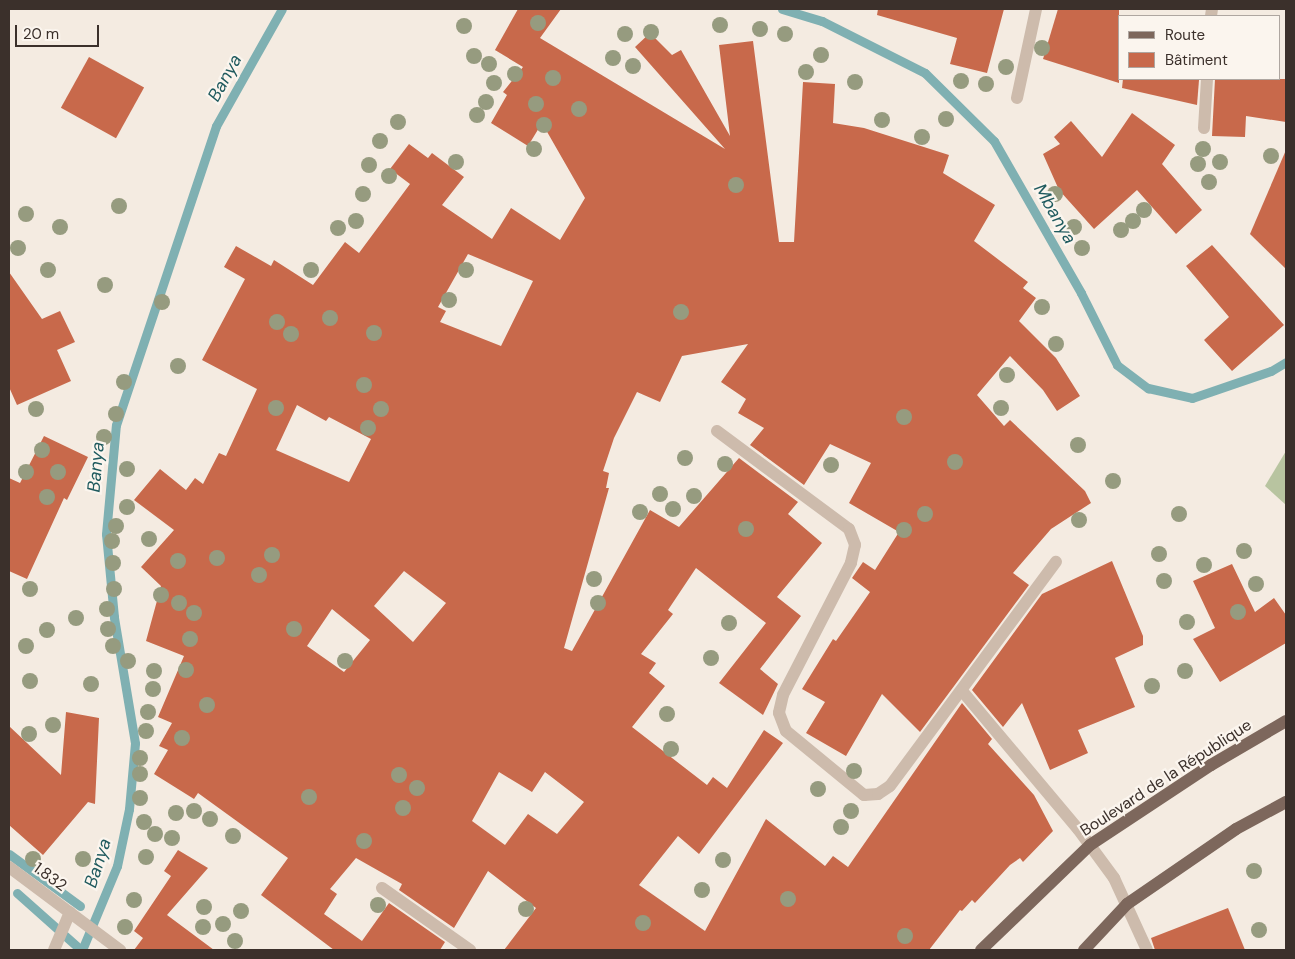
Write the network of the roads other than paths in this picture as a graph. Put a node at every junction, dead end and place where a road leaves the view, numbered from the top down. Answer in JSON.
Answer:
{"nodes":[{"id":1,"x":1036,"y":9,"type":"edge"},
{"id":2,"x":1207,"y":80,"type":"edge"},
{"id":3,"x":1017,"y":98,"type":"dead end"},
{"id":4,"x":1204,"y":128,"type":"dead end"},
{"id":5,"x":717,"y":431,"type":"dead end"},
{"id":6,"x":1056,"y":562,"type":"dead end"},
{"id":7,"x":963,"y":692,"type":"junction"},
{"id":8,"x":1286,"y":721,"type":"edge"},
{"id":9,"x":1286,"y":802,"type":"edge"},
{"id":10,"x":1090,"y":845,"type":"junction"},
{"id":11,"x":9,"y":867,"type":"edge"},
{"id":12,"x":382,"y":888,"type":"dead end"},
{"id":13,"x":1127,"y":904,"type":"junction"},
{"id":14,"x":70,"y":912,"type":"junction"},
{"id":15,"x":116,"y":947,"type":"edge"},
{"id":16,"x":54,"y":950,"type":"edge"},
{"id":17,"x":470,"y":950,"type":"edge"},
{"id":18,"x":981,"y":950,"type":"edge"},
{"id":19,"x":1084,"y":950,"type":"edge"},
{"id":20,"x":1147,"y":950,"type":"edge"}],
"edges":[{"from":1,"to":3,"type":"street"},
{"from":2,"to":4,"type":"street"},
{"from":5,"to":7,"type":"street"},
{"from":6,"to":7,"type":"street"},
{"from":7,"to":10,"type":"street"},
{"from":8,"to":10,"type":"main road","name":"Boulevard de la République"},
{"from":9,"to":13,"type":"main road"},
{"from":10,"to":13,"type":"street"},
{"from":10,"to":18,"type":"main road","name":"Boulevard de la République"},
{"from":11,"to":14,"type":"street","name":"1.832"},
{"from":12,"to":17,"type":"street"},
{"from":13,"to":19,"type":"main road"},
{"from":13,"to":20,"type":"street"},
{"from":14,"to":15,"type":"street","name":"1.832"},
{"from":14,"to":16,"type":"street"}]}
